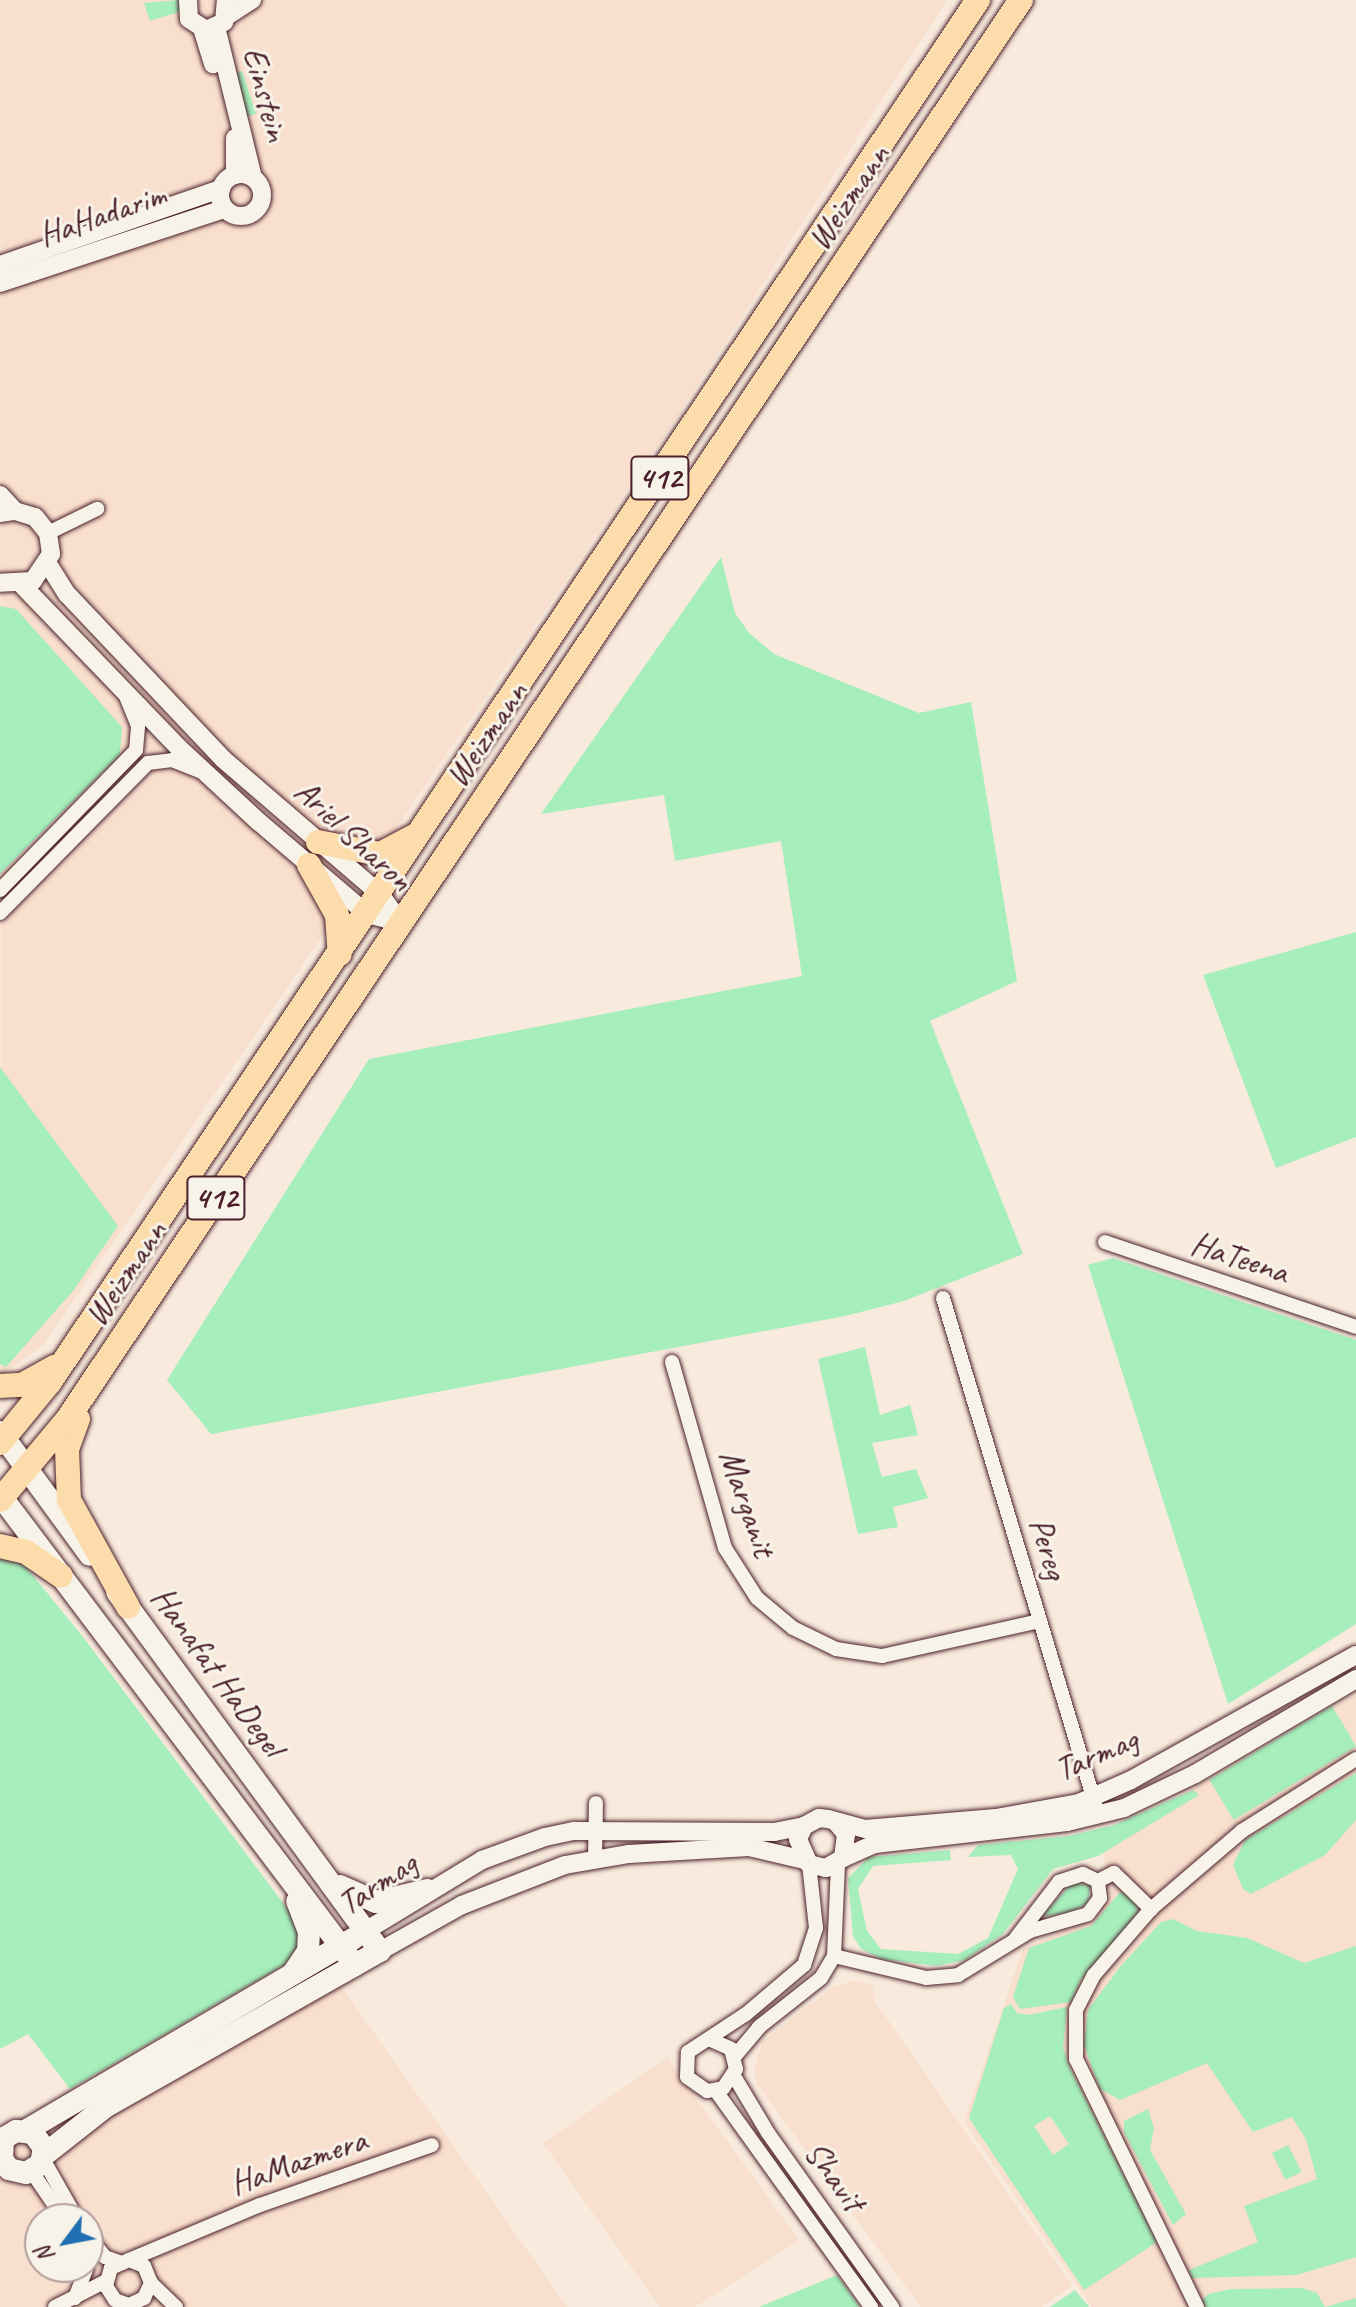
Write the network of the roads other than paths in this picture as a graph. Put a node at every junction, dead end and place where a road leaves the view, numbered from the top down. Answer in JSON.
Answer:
{"nodes":[{"id":1,"x":188,"y":0,"type":"edge"},
{"id":2,"x":252,"y":0,"type":"edge"},
{"id":3,"x":978,"y":0,"type":"edge"},
{"id":4,"x":1021,"y":0,"type":"edge"},
{"id":5,"x":218,"y":18,"type":"edge"},
{"id":6,"x":244,"y":176,"type":"junction"},
{"id":7,"x":221,"y":189,"type":"junction"},
{"id":8,"x":224,"y":209,"type":"junction"},
{"id":9,"x":0,"y":265,"type":"edge"},
{"id":10,"x":0,"y":283,"type":"edge"},
{"id":11,"x":0,"y":495,"type":"edge"},
{"id":12,"x":97,"y":509,"type":"dead end"},
{"id":13,"x":7,"y":512,"type":"edge"},
{"id":14,"x":48,"y":533,"type":"junction"},
{"id":15,"x":48,"y":564,"type":"junction"},
{"id":16,"x":0,"y":583,"type":"edge"},
{"id":17,"x":22,"y":585,"type":"junction"},
{"id":18,"x":122,"y":689,"type":"junction"},
{"id":19,"x":206,"y":774,"type":"junction"},
{"id":20,"x":424,"y":829,"type":"junction"},
{"id":21,"x":313,"y":854,"type":"junction"},
{"id":22,"x":0,"y":890,"type":"edge"},
{"id":23,"x":374,"y":904,"type":"junction"},
{"id":24,"x":0,"y":913,"type":"edge"},
{"id":25,"x":400,"y":922,"type":"junction"},
{"id":26,"x":340,"y":954,"type":"junction"},
{"id":27,"x":1105,"y":1242,"type":"dead end"},
{"id":28,"x":943,"y":1298,"type":"dead end"},
{"id":29,"x":1356,"y":1327,"type":"edge"},
{"id":30,"x":69,"y":1355,"type":"junction"},
{"id":31,"x":672,"y":1362,"type":"dead end"},
{"id":32,"x":101,"y":1369,"type":"junction"},
{"id":33,"x":0,"y":1386,"type":"edge"},
{"id":34,"x":2,"y":1438,"type":"edge"},
{"id":35,"x":28,"y":1471,"type":"junction"},
{"id":36,"x":1,"y":1498,"type":"edge"},
{"id":37,"x":0,"y":1546,"type":"edge"},
{"id":38,"x":61,"y":1576,"type":"junction"},
{"id":39,"x":128,"y":1607,"type":"junction"},
{"id":40,"x":1040,"y":1621,"type":"junction"},
{"id":41,"x":1356,"y":1655,"type":"edge"},
{"id":42,"x":1356,"y":1679,"type":"edge"},
{"id":43,"x":1356,"y":1759,"type":"edge"},
{"id":44,"x":596,"y":1803,"type":"dead end"},
{"id":45,"x":1096,"y":1806,"type":"junction"},
{"id":46,"x":836,"y":1822,"type":"junction"},
{"id":47,"x":804,"y":1826,"type":"junction"},
{"id":48,"x":597,"y":1831,"type":"junction"},
{"id":49,"x":267,"y":1848,"type":"junction"},
{"id":50,"x":595,"y":1859,"type":"junction"},
{"id":51,"x":840,"y":1860,"type":"junction"},
{"id":52,"x":806,"y":1862,"type":"junction"},
{"id":53,"x":326,"y":1874,"type":"junction"},
{"id":54,"x":1098,"y":1881,"type":"junction"},
{"id":55,"x":428,"y":1890,"type":"junction"},
{"id":56,"x":1151,"y":1909,"type":"junction"},
{"id":57,"x":367,"y":1930,"type":"junction"},
{"id":58,"x":1016,"y":1938,"type":"junction"},
{"id":59,"x":380,"y":1951,"type":"junction"},
{"id":60,"x":348,"y":1956,"type":"junction"},
{"id":61,"x":834,"y":1956,"type":"junction"},
{"id":62,"x":293,"y":1974,"type":"junction"},
{"id":63,"x":709,"y":2039,"type":"junction"},
{"id":64,"x":735,"y":2056,"type":"junction"},
{"id":65,"x":734,"y":2076,"type":"junction"},
{"id":66,"x":716,"y":2091,"type":"junction"},
{"id":67,"x":27,"y":2130,"type":"junction"},
{"id":68,"x":1,"y":2143,"type":"edge"},
{"id":69,"x":432,"y":2145,"type":"dead end"},
{"id":70,"x":27,"y":2167,"type":"edge"},
{"id":71,"x":53,"y":2203,"type":"edge"},
{"id":72,"x":62,"y":2203,"type":"edge"},
{"id":73,"x":184,"y":2234,"type":"junction"},
{"id":74,"x":104,"y":2256,"type":"edge"},
{"id":75,"x":124,"y":2261,"type":"junction"},
{"id":76,"x":104,"y":2277,"type":"edge"},
{"id":77,"x":150,"y":2279,"type":"junction"},
{"id":78,"x":106,"y":2280,"type":"junction"},
{"id":79,"x":81,"y":2283,"type":"edge"},
{"id":80,"x":75,"y":2298,"type":"junction"},
{"id":81,"x":132,"y":2306,"type":"edge"},
{"id":82,"x":55,"y":2307,"type":"edge"},
{"id":83,"x":176,"y":2307,"type":"edge"},
{"id":84,"x":871,"y":2307,"type":"edge"},
{"id":85,"x":892,"y":2307,"type":"edge"},
{"id":86,"x":1197,"y":2307,"type":"edge"}],
"edges":[{"from":1,"to":5,"type":"street","name":"Einstein"},
{"from":2,"to":5,"type":"street"},
{"from":3,"to":20,"type":"main road","name":"Weizmann","number":"412"},
{"from":4,"to":25,"type":"main road","name":"Weizmann","number":"412"},
{"from":5,"to":6,"type":"street","name":"Einstein"},
{"from":6,"to":7,"type":"street"},
{"from":6,"to":8,"type":"street"},
{"from":7,"to":8,"type":"street"},
{"from":7,"to":9,"type":"street","name":"HaHadarim"},
{"from":8,"to":10,"type":"street","name":"HaHadarim"},
{"from":11,"to":13,"type":"street"},
{"from":12,"to":14,"type":"street"},
{"from":13,"to":14,"type":"street"},
{"from":14,"to":15,"type":"street"},
{"from":15,"to":17,"type":"street"},
{"from":15,"to":21,"type":"street","name":"Ariel Sharon"},
{"from":16,"to":17,"type":"street"},
{"from":17,"to":18,"type":"street","name":"Ariel Sharon"},
{"from":18,"to":19,"type":"street","name":"Ariel Sharon"},
{"from":18,"to":22,"type":"street"},
{"from":19,"to":21,"type":"street","name":"Ariel Sharon"},
{"from":19,"to":24,"type":"street"},
{"from":20,"to":21,"type":"main road"},
{"from":20,"to":23,"type":"main road","name":"Weizmann","number":"412"},
{"from":21,"to":23,"type":"street","name":"Ariel Sharon"},
{"from":21,"to":26,"type":"main road"},
{"from":23,"to":25,"type":"street","name":"Ariel Sharon"},
{"from":23,"to":26,"type":"main road","name":"Weizmann","number":"412"},
{"from":25,"to":32,"type":"main road","name":"Weizmann","number":"412"},
{"from":26,"to":30,"type":"main road","name":"Weizmann","number":"412"},
{"from":27,"to":29,"type":"street","name":"HaTeena"},
{"from":28,"to":40,"type":"street","name":"Pereg"},
{"from":30,"to":33,"type":"main road"},
{"from":30,"to":34,"type":"main road","name":"Weizmann","number":"412"},
{"from":31,"to":40,"type":"street","name":"Marganit"},
{"from":32,"to":35,"type":"main road","name":"Weizmann","number":"412"},
{"from":32,"to":39,"type":"main road"},
{"from":34,"to":35,"type":"main road","name":"Hanafat HaDegel"},
{"from":35,"to":36,"type":"main road","name":"Weizmann","number":"412"},
{"from":35,"to":39,"type":"main road","name":"Hanafat HaDegel"},
{"from":36,"to":38,"type":"main road","name":"Hanafat HaDegel"},
{"from":37,"to":38,"type":"main road"},
{"from":38,"to":49,"type":"main road","name":"Hanafat HaDegel"},
{"from":39,"to":53,"type":"main road","name":"Hanafat HaDegel"},
{"from":40,"to":45,"type":"street","name":"Pereg"},
{"from":41,"to":45,"type":"street","name":"Tarmag"},
{"from":42,"to":45,"type":"street","name":"Tarmag"},
{"from":43,"to":56,"type":"street"},
{"from":44,"to":48,"type":"street"},
{"from":45,"to":46,"type":"street","name":"Tarmag"},
{"from":45,"to":51,"type":"street","name":"Tarmag"},
{"from":46,"to":47,"type":"street"},
{"from":46,"to":51,"type":"street"},
{"from":47,"to":48,"type":"street","name":"Tarmag"},
{"from":47,"to":52,"type":"street"},
{"from":48,"to":50,"type":"street"},
{"from":48,"to":55,"type":"street","name":"Tarmag"},
{"from":49,"to":60,"type":"main road","name":"Hanafat HaDegel"},
{"from":49,"to":62,"type":"main road"},
{"from":50,"to":52,"type":"street","name":"Tarmag"},
{"from":50,"to":59,"type":"street","name":"Tarmag"},
{"from":51,"to":52,"type":"street"},
{"from":51,"to":61,"type":"street"},
{"from":52,"to":63,"type":"street"},
{"from":53,"to":55,"type":"main road"},
{"from":53,"to":57,"type":"main road","name":"Hanafat HaDegel"},
{"from":54,"to":56,"type":"street"},
{"from":54,"to":58,"type":"street"},
{"from":54,"to":58,"type":"street"},
{"from":55,"to":57,"type":"street","name":"Tarmag"},
{"from":56,"to":86,"type":"street"},
{"from":57,"to":59,"type":"main road","name":"Hanafat HaDegel"},
{"from":57,"to":60,"type":"main road","name":"Tarmag"},
{"from":58,"to":61,"type":"street"},
{"from":59,"to":60,"type":"main road","name":"Tarmag"},
{"from":60,"to":62,"type":"main road","name":"Tarmag"},
{"from":60,"to":70,"type":"main road","name":"Tarmag"},
{"from":61,"to":64,"type":"street"},
{"from":62,"to":67,"type":"main road","name":"Tarmag"},
{"from":63,"to":64,"type":"street"},
{"from":63,"to":66,"type":"street"},
{"from":64,"to":65,"type":"street"},
{"from":65,"to":66,"type":"street"},
{"from":65,"to":85,"type":"street","name":"Shavit"},
{"from":66,"to":84,"type":"street","name":"Shavit"},
{"from":67,"to":68,"type":"main road"},
{"from":67,"to":70,"type":"main road"},
{"from":68,"to":70,"type":"main road"},
{"from":69,"to":73,"type":"street","name":"HaMazmera"},
{"from":70,"to":71,"type":"street"},
{"from":70,"to":72,"type":"street"},
{"from":73,"to":75,"type":"street","name":"HaMazmera"},
{"from":73,"to":77,"type":"street","name":"HaMazmera"},
{"from":74,"to":75,"type":"street"},
{"from":75,"to":77,"type":"street"},
{"from":75,"to":78,"type":"street"},
{"from":76,"to":78,"type":"street"},
{"from":77,"to":81,"type":"street"},
{"from":77,"to":83,"type":"street"},
{"from":78,"to":80,"type":"street"},
{"from":78,"to":81,"type":"street"},
{"from":79,"to":80,"type":"street"},
{"from":80,"to":82,"type":"street"}]}
